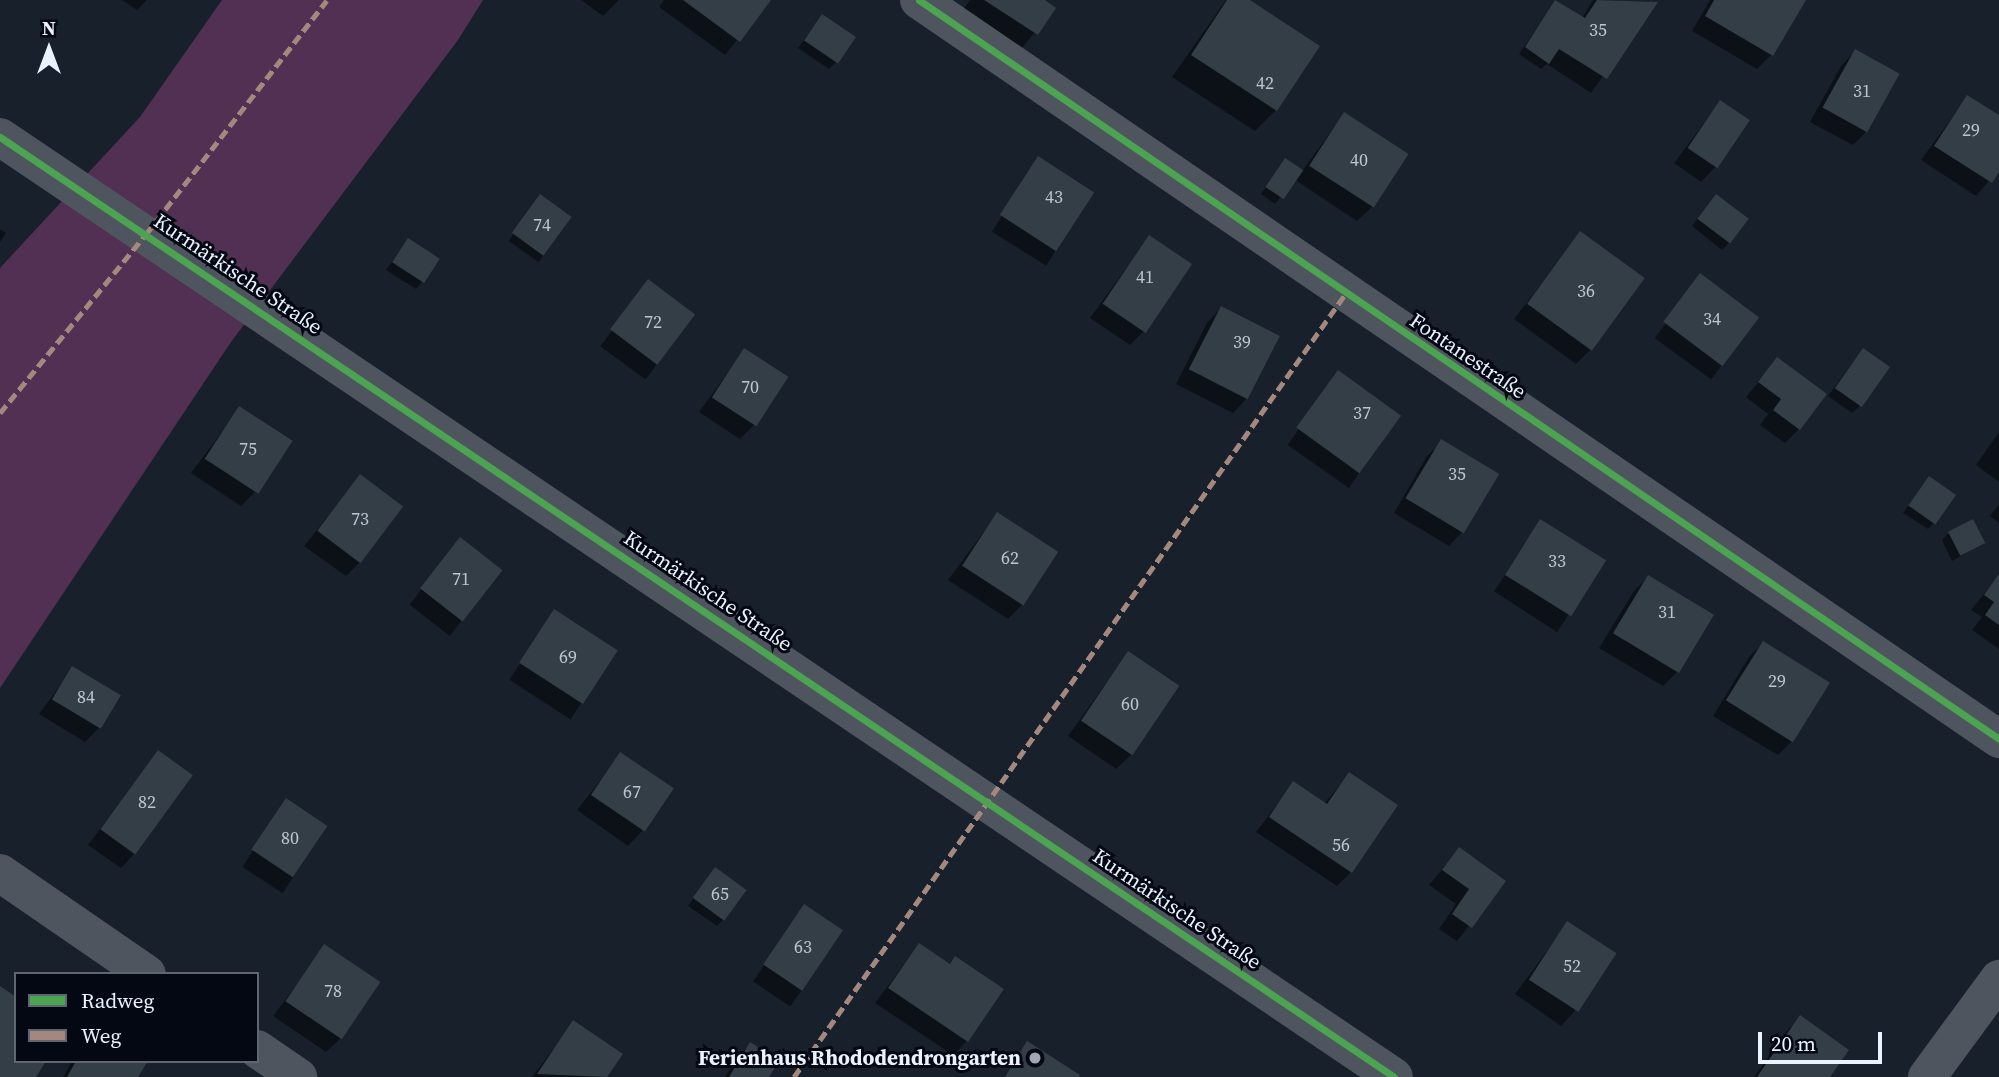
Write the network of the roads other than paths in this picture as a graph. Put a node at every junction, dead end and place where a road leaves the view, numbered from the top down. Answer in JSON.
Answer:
{"nodes":[{"id":1,"x":919,"y":0,"type":"edge"},
{"id":2,"x":0,"y":137,"type":"edge"},
{"id":3,"x":1999,"y":739,"type":"edge"},
{"id":4,"x":0,"y":873,"type":"edge"},
{"id":5,"x":144,"y":972,"type":"edge"},
{"id":6,"x":1999,"y":979,"type":"edge"},
{"id":7,"x":259,"y":1050,"type":"edge"},
{"id":8,"x":298,"y":1077,"type":"edge"},
{"id":9,"x":1394,"y":1077,"type":"edge"},
{"id":10,"x":1927,"y":1077,"type":"edge"}],
"edges":[{"from":1,"to":3,"type":"street","name":"Fontanestraße"},
{"from":2,"to":9,"type":"street","name":"Kurmärkische Straße"},
{"from":4,"to":5,"type":"street"},
{"from":6,"to":10,"type":"street"},
{"from":7,"to":8,"type":"street"}]}
